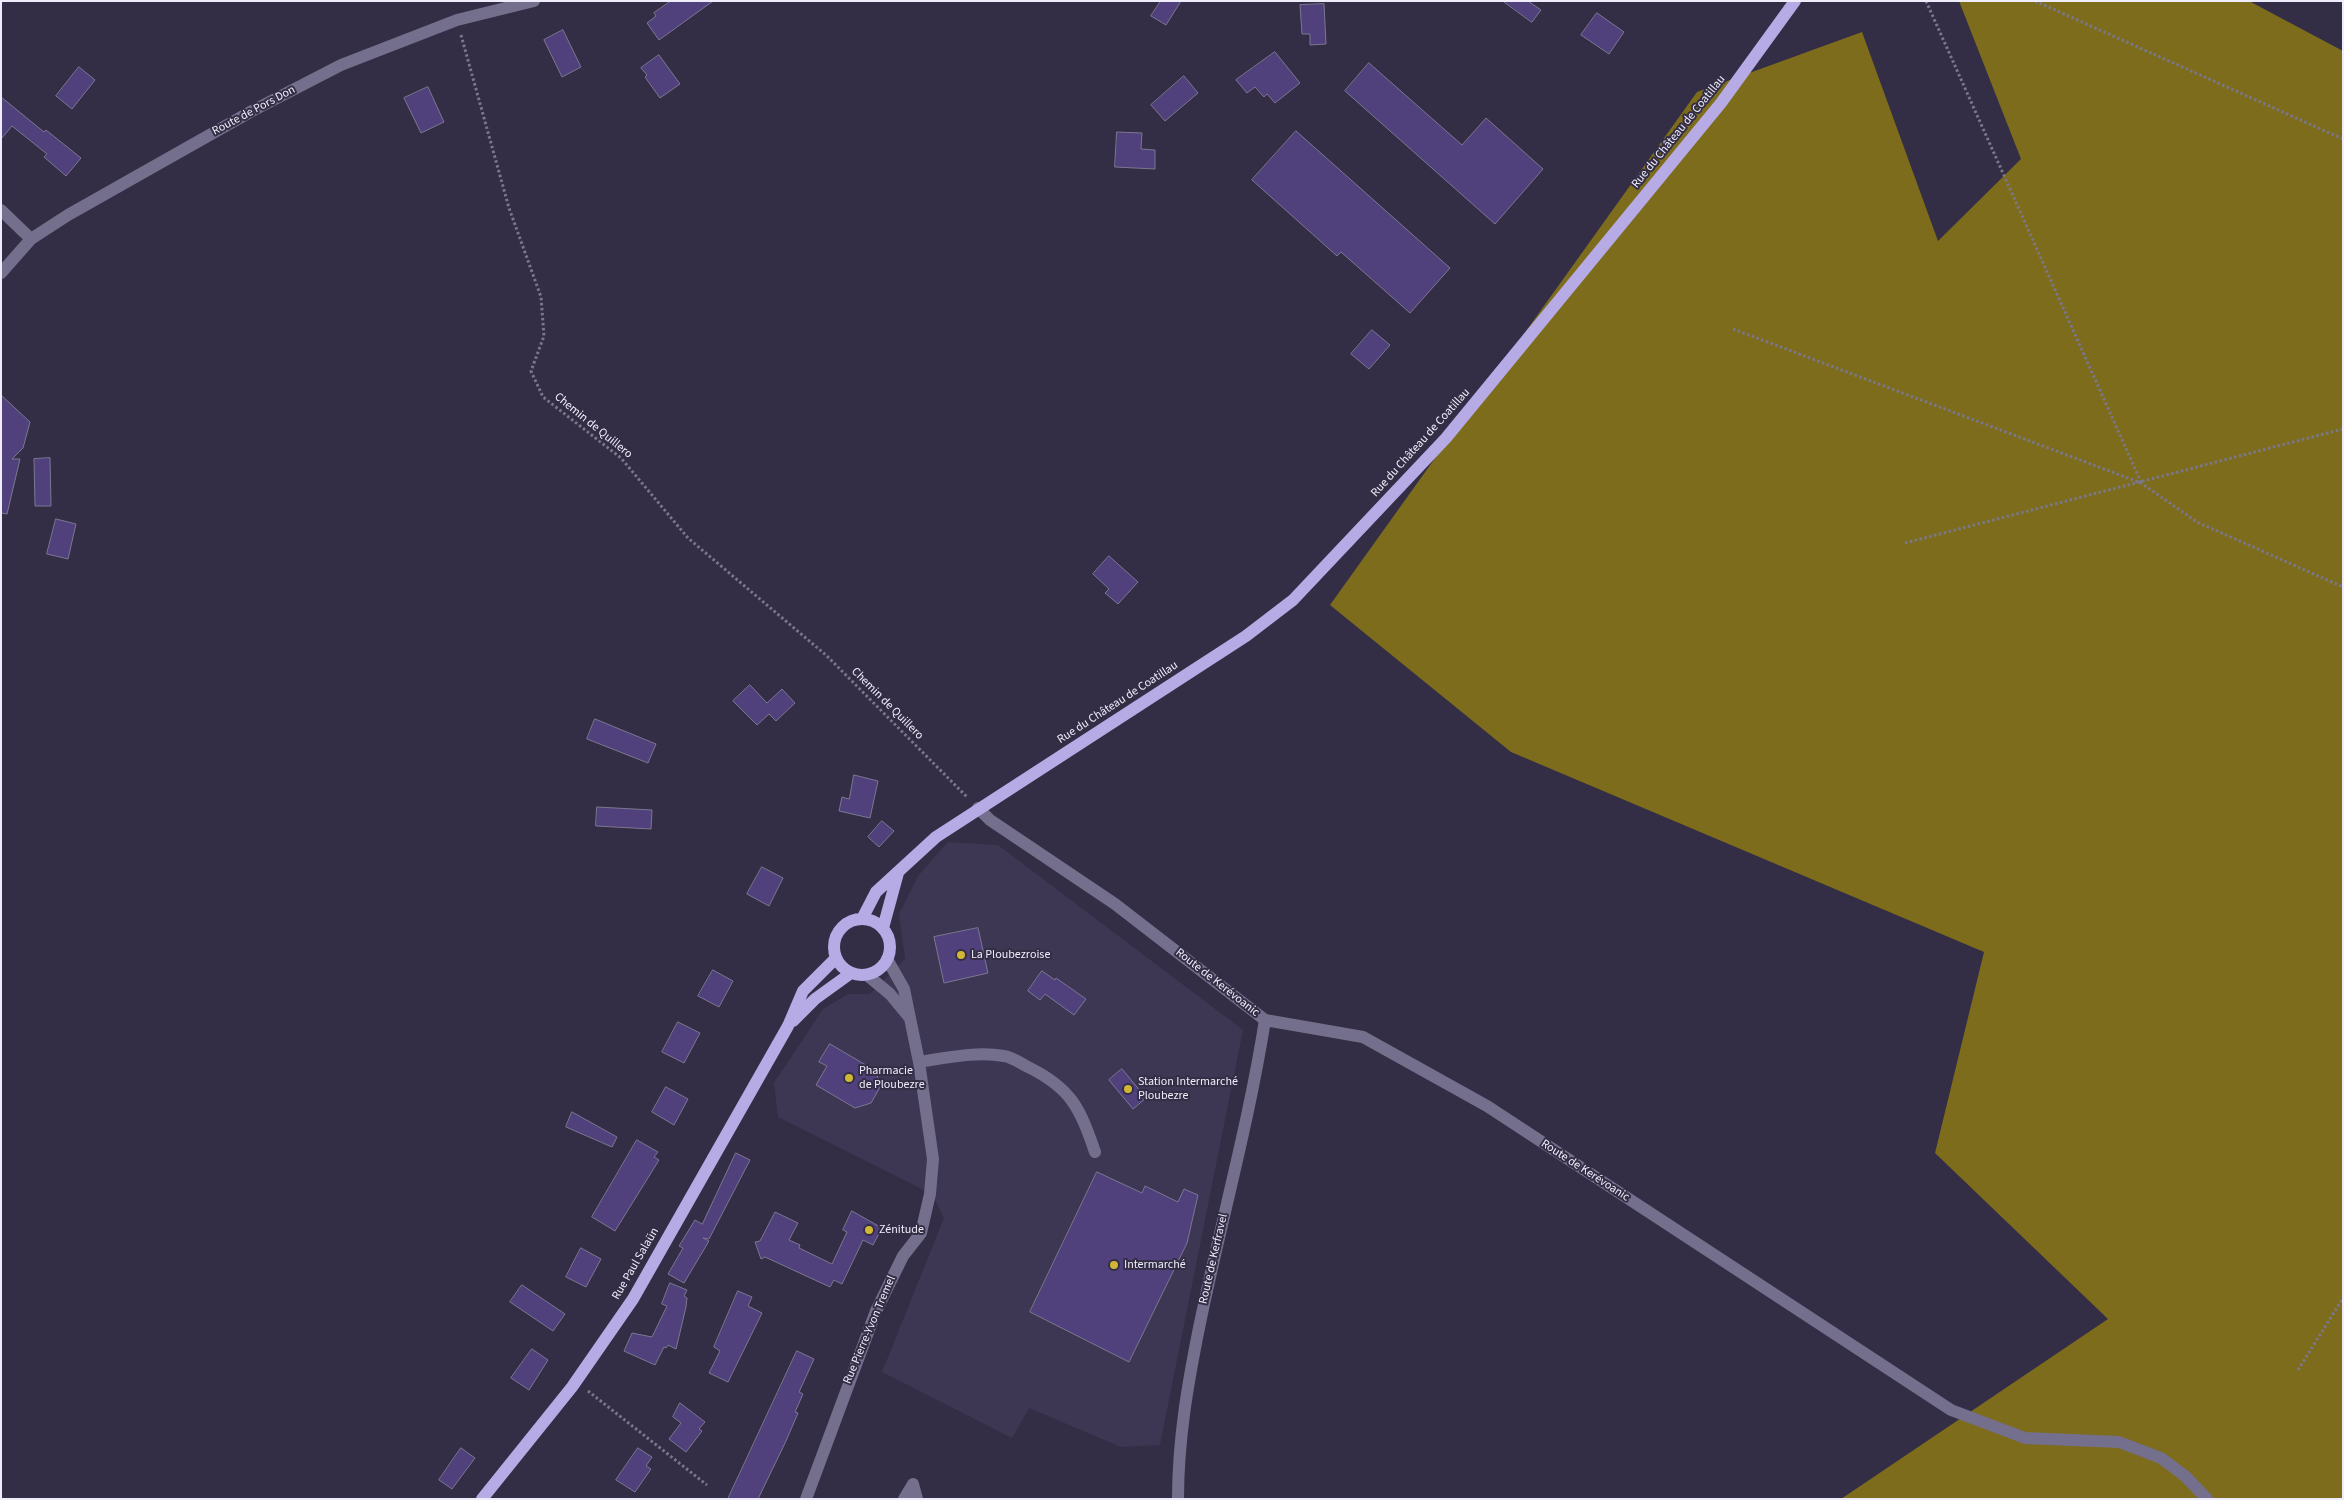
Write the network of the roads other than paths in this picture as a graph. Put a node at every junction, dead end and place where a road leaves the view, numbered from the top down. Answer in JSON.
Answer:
{"nodes":[{"id":1,"x":534,"y":1,"type":"edge"},
{"id":2,"x":1795,"y":1,"type":"edge"},
{"id":3,"x":1,"y":210,"type":"edge"},
{"id":4,"x":31,"y":239,"type":"junction"},
{"id":5,"x":1,"y":274,"type":"edge"},
{"id":6,"x":978,"y":808,"type":"junction"},
{"id":7,"x":899,"y":870,"type":"junction"},
{"id":8,"x":862,"y":919,"type":"junction"},
{"id":9,"x":883,"y":928,"type":"junction"},
{"id":10,"x":836,"y":958,"type":"junction"},
{"id":11,"x":887,"y":959,"type":"junction"},
{"id":12,"x":851,"y":973,"type":"junction"},
{"id":13,"x":867,"y":975,"type":"junction"},
{"id":14,"x":909,"y":1017,"type":"junction"},
{"id":15,"x":1265,"y":1020,"type":"junction"},
{"id":16,"x":788,"y":1026,"type":"junction"},
{"id":17,"x":919,"y":1062,"type":"junction"},
{"id":18,"x":1095,"y":1152,"type":"dead end"},
{"id":19,"x":482,"y":1499,"type":"edge"},
{"id":20,"x":806,"y":1499,"type":"edge"},
{"id":21,"x":904,"y":1499,"type":"edge"},
{"id":22,"x":917,"y":1499,"type":"edge"},
{"id":23,"x":1178,"y":1499,"type":"edge"},
{"id":24,"x":2207,"y":1499,"type":"edge"}],
"edges":[{"from":1,"to":4,"type":"street","name":"Route de Pors Don"},
{"from":2,"to":6,"type":"main road","name":"Rue du Château de Coatillau"},
{"from":3,"to":4,"type":"street"},
{"from":4,"to":5,"type":"street","name":"Route de Pors Don"},
{"from":6,"to":7,"type":"main road"},
{"from":6,"to":15,"type":"street","name":"Route de Kerévoanic"},
{"from":7,"to":8,"type":"main road"},
{"from":7,"to":9,"type":"main road"},
{"from":8,"to":9,"type":"main road"},
{"from":8,"to":10,"type":"main road"},
{"from":9,"to":11,"type":"main road"},
{"from":10,"to":12,"type":"main road"},
{"from":10,"to":16,"type":"main road","name":"Rue Paul Salaün"},
{"from":11,"to":13,"type":"main road"},
{"from":11,"to":14,"type":"street","name":"Rue Pierre-Yvon Tremel"},
{"from":12,"to":13,"type":"main road"},
{"from":12,"to":16,"type":"main road","name":"Rue Paul Salaün"},
{"from":13,"to":14,"type":"street","name":"Rue Pierre-Yvon Tremel"},
{"from":14,"to":17,"type":"street","name":"Rue Pierre-Yvon Tremel"},
{"from":15,"to":23,"type":"street","name":"Route de Kerfravel"},
{"from":15,"to":24,"type":"street","name":"Route de Kerévoanic"},
{"from":16,"to":19,"type":"main road","name":"Rue Paul Salaün"},
{"from":17,"to":18,"type":"street"},
{"from":17,"to":20,"type":"street","name":"Rue Pierre-Yvon Tremel"},
{"from":21,"to":22,"type":"street"}]}
